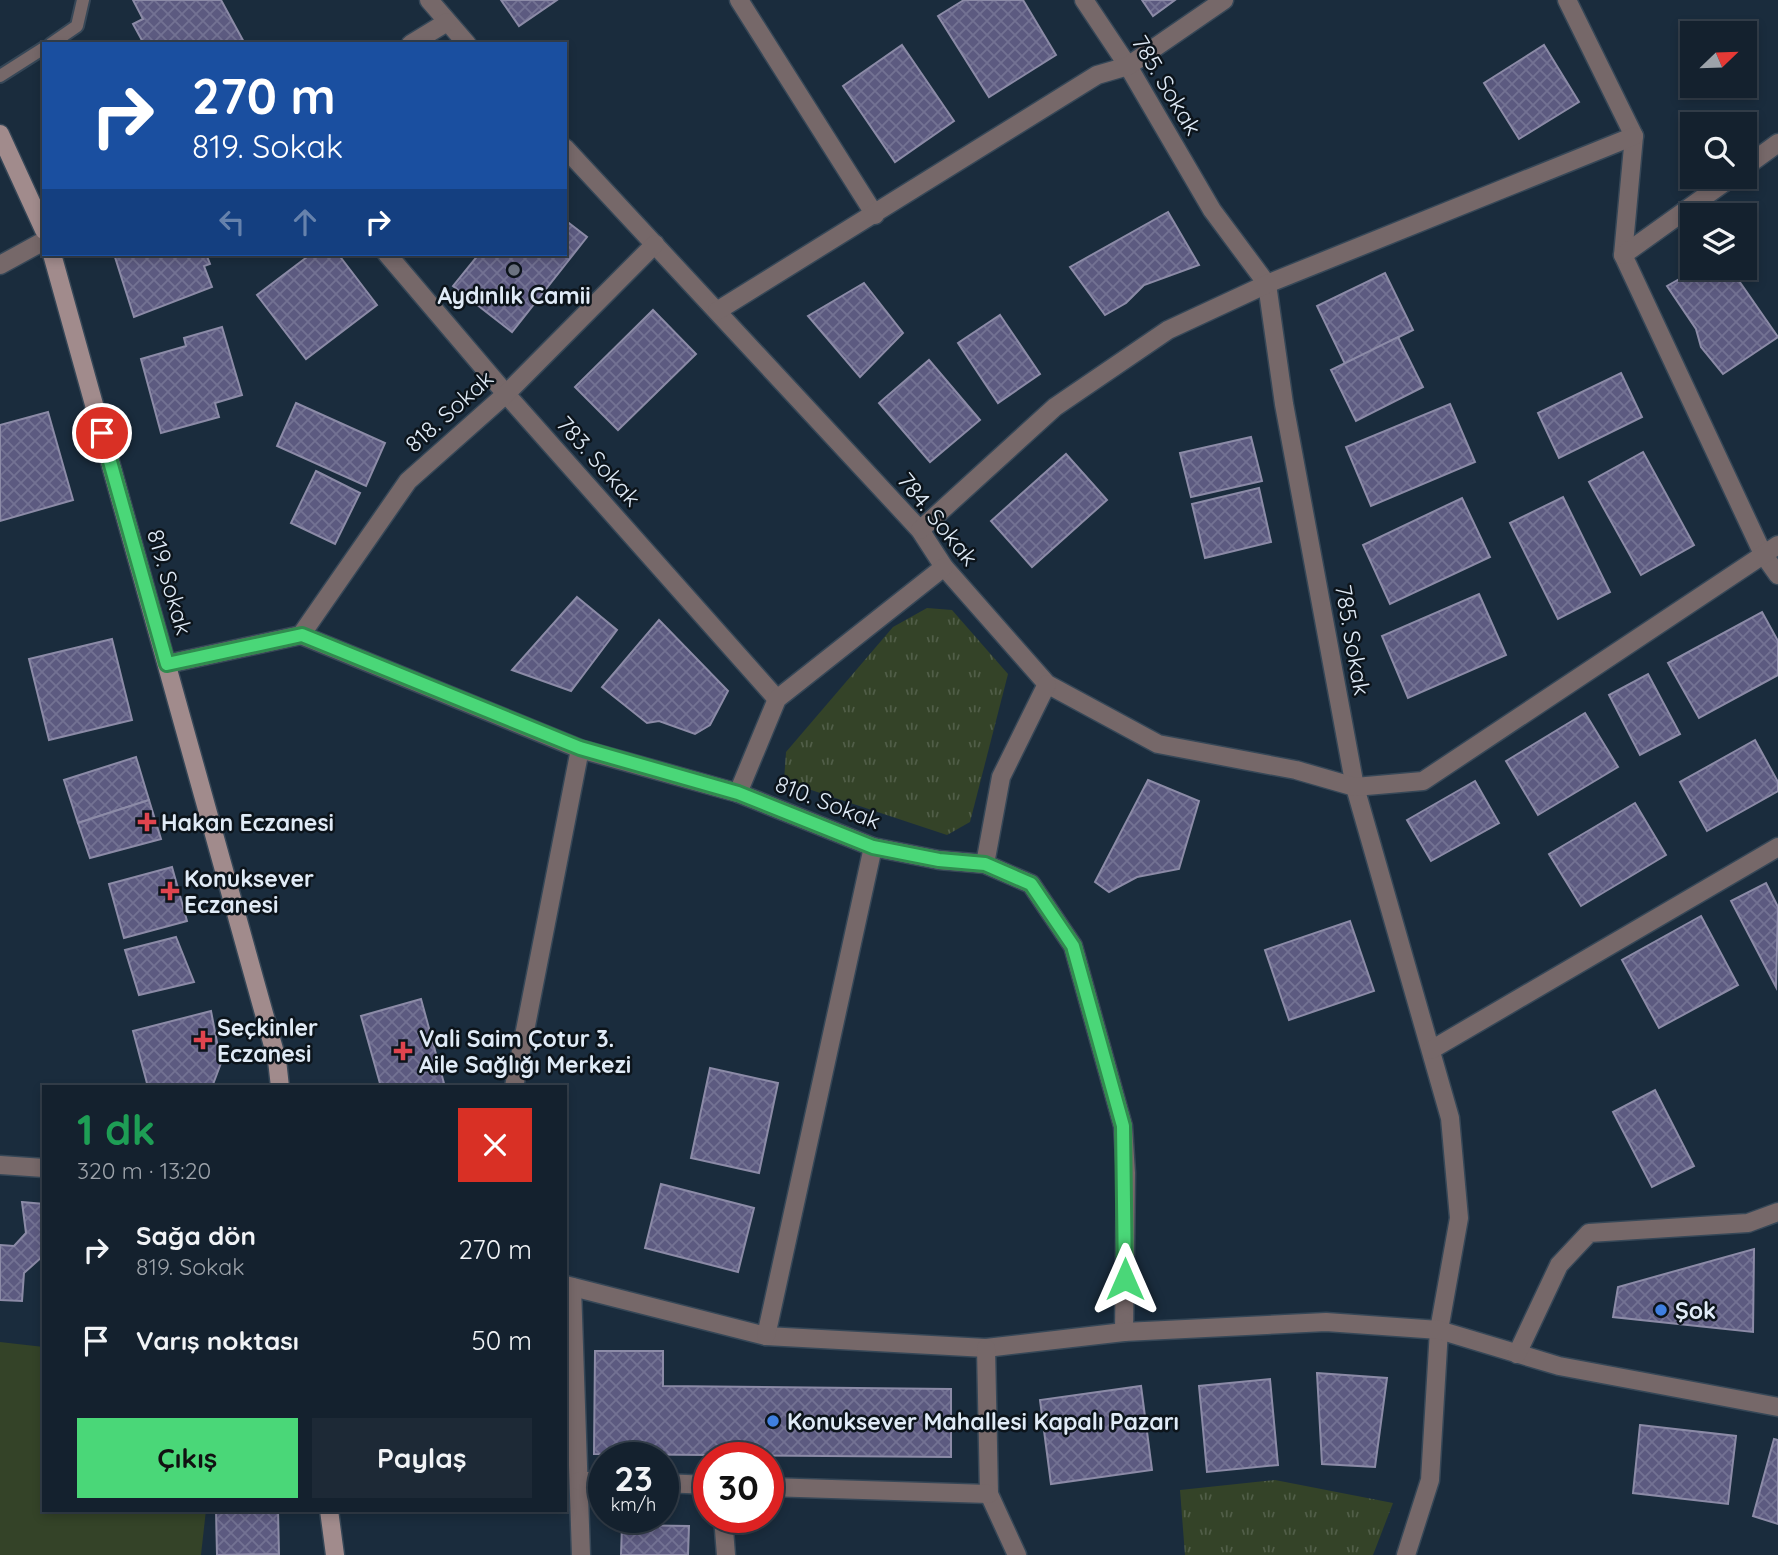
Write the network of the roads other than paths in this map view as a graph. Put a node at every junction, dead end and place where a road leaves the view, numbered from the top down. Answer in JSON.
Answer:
{"nodes":[{"id":1,"x":83,"y":0,"type":"edge"},
{"id":2,"x":429,"y":0,"type":"edge"},
{"id":3,"x":739,"y":0,"type":"edge"},
{"id":4,"x":1084,"y":0,"type":"edge"},
{"id":5,"x":1224,"y":0,"type":"edge"},
{"id":6,"x":1567,"y":0,"type":"edge"},
{"id":7,"x":447,"y":22,"type":"junction"},
{"id":8,"x":54,"y":42,"type":"edge"},
{"id":9,"x":414,"y":42,"type":"edge"},
{"id":10,"x":465,"y":42,"type":"edge"},
{"id":11,"x":42,"y":49,"type":"edge"},
{"id":12,"x":1128,"y":66,"type":"junction"},
{"id":13,"x":0,"y":76,"type":"edge"},
{"id":14,"x":0,"y":134,"type":"edge"},
{"id":15,"x":1634,"y":136,"type":"junction"},
{"id":16,"x":1778,"y":144,"type":"edge"},
{"id":17,"x":567,"y":150,"type":"edge"},
{"id":18,"x":1757,"y":159,"type":"edge"},
{"id":19,"x":1715,"y":189,"type":"edge"},
{"id":20,"x":875,"y":215,"type":"junction"},
{"id":21,"x":42,"y":226,"type":"edge"},
{"id":22,"x":42,"y":242,"type":"edge"},
{"id":23,"x":655,"y":244,"type":"junction"},
{"id":24,"x":1623,"y":255,"type":"junction"},
{"id":25,"x":53,"y":256,"type":"edge"},
{"id":26,"x":389,"y":256,"type":"edge"},
{"id":27,"x":0,"y":265,"type":"edge"},
{"id":28,"x":1267,"y":284,"type":"junction"},
{"id":29,"x":717,"y":311,"type":"junction"},
{"id":30,"x":506,"y":394,"type":"junction"},
{"id":31,"x":920,"y":530,"type":"junction"},
{"id":32,"x":1771,"y":550,"type":"edge"},
{"id":33,"x":944,"y":567,"type":"junction"},
{"id":34,"x":1778,"y":575,"type":"edge"},
{"id":35,"x":302,"y":635,"type":"junction"},
{"id":36,"x":167,"y":664,"type":"junction"},
{"id":37,"x":1046,"y":684,"type":"junction"},
{"id":38,"x":777,"y":699,"type":"junction"},
{"id":39,"x":580,"y":748,"type":"junction"},
{"id":40,"x":1355,"y":787,"type":"junction"},
{"id":41,"x":738,"y":793,"type":"junction"},
{"id":42,"x":873,"y":847,"type":"junction"},
{"id":43,"x":1778,"y":847,"type":"edge"},
{"id":44,"x":985,"y":864,"type":"junction"},
{"id":45,"x":1431,"y":1050,"type":"junction"},
{"id":46,"x":279,"y":1085,"type":"edge"},
{"id":47,"x":514,"y":1085,"type":"edge"},
{"id":48,"x":0,"y":1165,"type":"edge"},
{"id":49,"x":42,"y":1168,"type":"edge"},
{"id":50,"x":1778,"y":1212,"type":"edge"},
{"id":51,"x":569,"y":1286,"type":"edge"},
{"id":52,"x":1438,"y":1331,"type":"junction"},
{"id":53,"x":1124,"y":1332,"type":"junction"},
{"id":54,"x":766,"y":1336,"type":"junction"},
{"id":55,"x":986,"y":1348,"type":"junction"},
{"id":56,"x":1517,"y":1354,"type":"junction"},
{"id":57,"x":1778,"y":1408,"type":"edge"},
{"id":58,"x":579,"y":1480,"type":"junction"},
{"id":59,"x":588,"y":1480,"type":"edge"},
{"id":60,"x":784,"y":1488,"type":"edge"},
{"id":61,"x":989,"y":1494,"type":"junction"},
{"id":62,"x":329,"y":1512,"type":"edge"},
{"id":63,"x":724,"y":1533,"type":"edge"},
{"id":64,"x":335,"y":1555,"type":"edge"},
{"id":65,"x":581,"y":1555,"type":"edge"},
{"id":66,"x":726,"y":1555,"type":"edge"},
{"id":67,"x":1017,"y":1555,"type":"edge"},
{"id":68,"x":1406,"y":1555,"type":"edge"}],
"edges":[{"from":1,"to":8,"type":"lane"},
{"from":2,"to":7,"type":"street"},
{"from":3,"to":20,"type":"street"},
{"from":4,"to":12,"type":"street","name":"785. Sokak"},
{"from":5,"to":12,"type":"street"},
{"from":6,"to":15,"type":"street"},
{"from":7,"to":9,"type":"street"},
{"from":7,"to":10,"type":"street"},
{"from":11,"to":13,"type":"lane"},
{"from":12,"to":20,"type":"street"},
{"from":12,"to":28,"type":"street","name":"785. Sokak"},
{"from":14,"to":21,"type":"street"},
{"from":15,"to":24,"type":"street"},
{"from":15,"to":28,"type":"street"},
{"from":16,"to":18,"type":"street"},
{"from":17,"to":23,"type":"street","name":"784. Sokak"},
{"from":19,"to":24,"type":"street"},
{"from":20,"to":29,"type":"street"},
{"from":22,"to":27,"type":"street"},
{"from":23,"to":29,"type":"street","name":"784. Sokak"},
{"from":23,"to":30,"type":"street","name":"818. Sokak"},
{"from":24,"to":32,"type":"street"},
{"from":25,"to":36,"type":"street","name":"819. Sokak"},
{"from":26,"to":30,"type":"street","name":"783. Sokak"},
{"from":28,"to":31,"type":"street"},
{"from":28,"to":40,"type":"street","name":"785. Sokak"},
{"from":29,"to":31,"type":"street","name":"784. Sokak"},
{"from":30,"to":35,"type":"street","name":"818. Sokak"},
{"from":30,"to":38,"type":"street","name":"783. Sokak"},
{"from":31,"to":33,"type":"street","name":"784. Sokak"},
{"from":32,"to":34,"type":"street"},
{"from":32,"to":40,"type":"street"},
{"from":33,"to":37,"type":"street","name":"784. Sokak"},
{"from":33,"to":38,"type":"street"},
{"from":35,"to":36,"type":"street"},
{"from":35,"to":39,"type":"street","name":"810. Sokak"},
{"from":36,"to":46,"type":"street","name":"819. Sokak"},
{"from":37,"to":40,"type":"street","name":"784. Sokak"},
{"from":37,"to":44,"type":"street"},
{"from":38,"to":41,"type":"street"},
{"from":39,"to":41,"type":"street","name":"810. Sokak"},
{"from":39,"to":47,"type":"street"},
{"from":40,"to":45,"type":"street","name":"785. Sokak"},
{"from":41,"to":42,"type":"street","name":"810. Sokak"},
{"from":42,"to":44,"type":"street","name":"810. Sokak"},
{"from":42,"to":54,"type":"street"},
{"from":43,"to":45,"type":"street"},
{"from":44,"to":53,"type":"street","name":"810. Sokak"},
{"from":45,"to":52,"type":"street","name":"785. Sokak"},
{"from":48,"to":49,"type":"street"},
{"from":50,"to":56,"type":"street"},
{"from":51,"to":54,"type":"street"},
{"from":51,"to":58,"type":"street"},
{"from":52,"to":53,"type":"street"},
{"from":52,"to":56,"type":"street"},
{"from":52,"to":68,"type":"street","name":"785. Sokak"},
{"from":53,"to":55,"type":"street"},
{"from":54,"to":55,"type":"street"},
{"from":55,"to":61,"type":"street"},
{"from":56,"to":57,"type":"street"},
{"from":58,"to":59,"type":"street"},
{"from":58,"to":65,"type":"street"},
{"from":60,"to":61,"type":"street"},
{"from":61,"to":67,"type":"street"},
{"from":62,"to":64,"type":"street"},
{"from":63,"to":66,"type":"street"}]}
